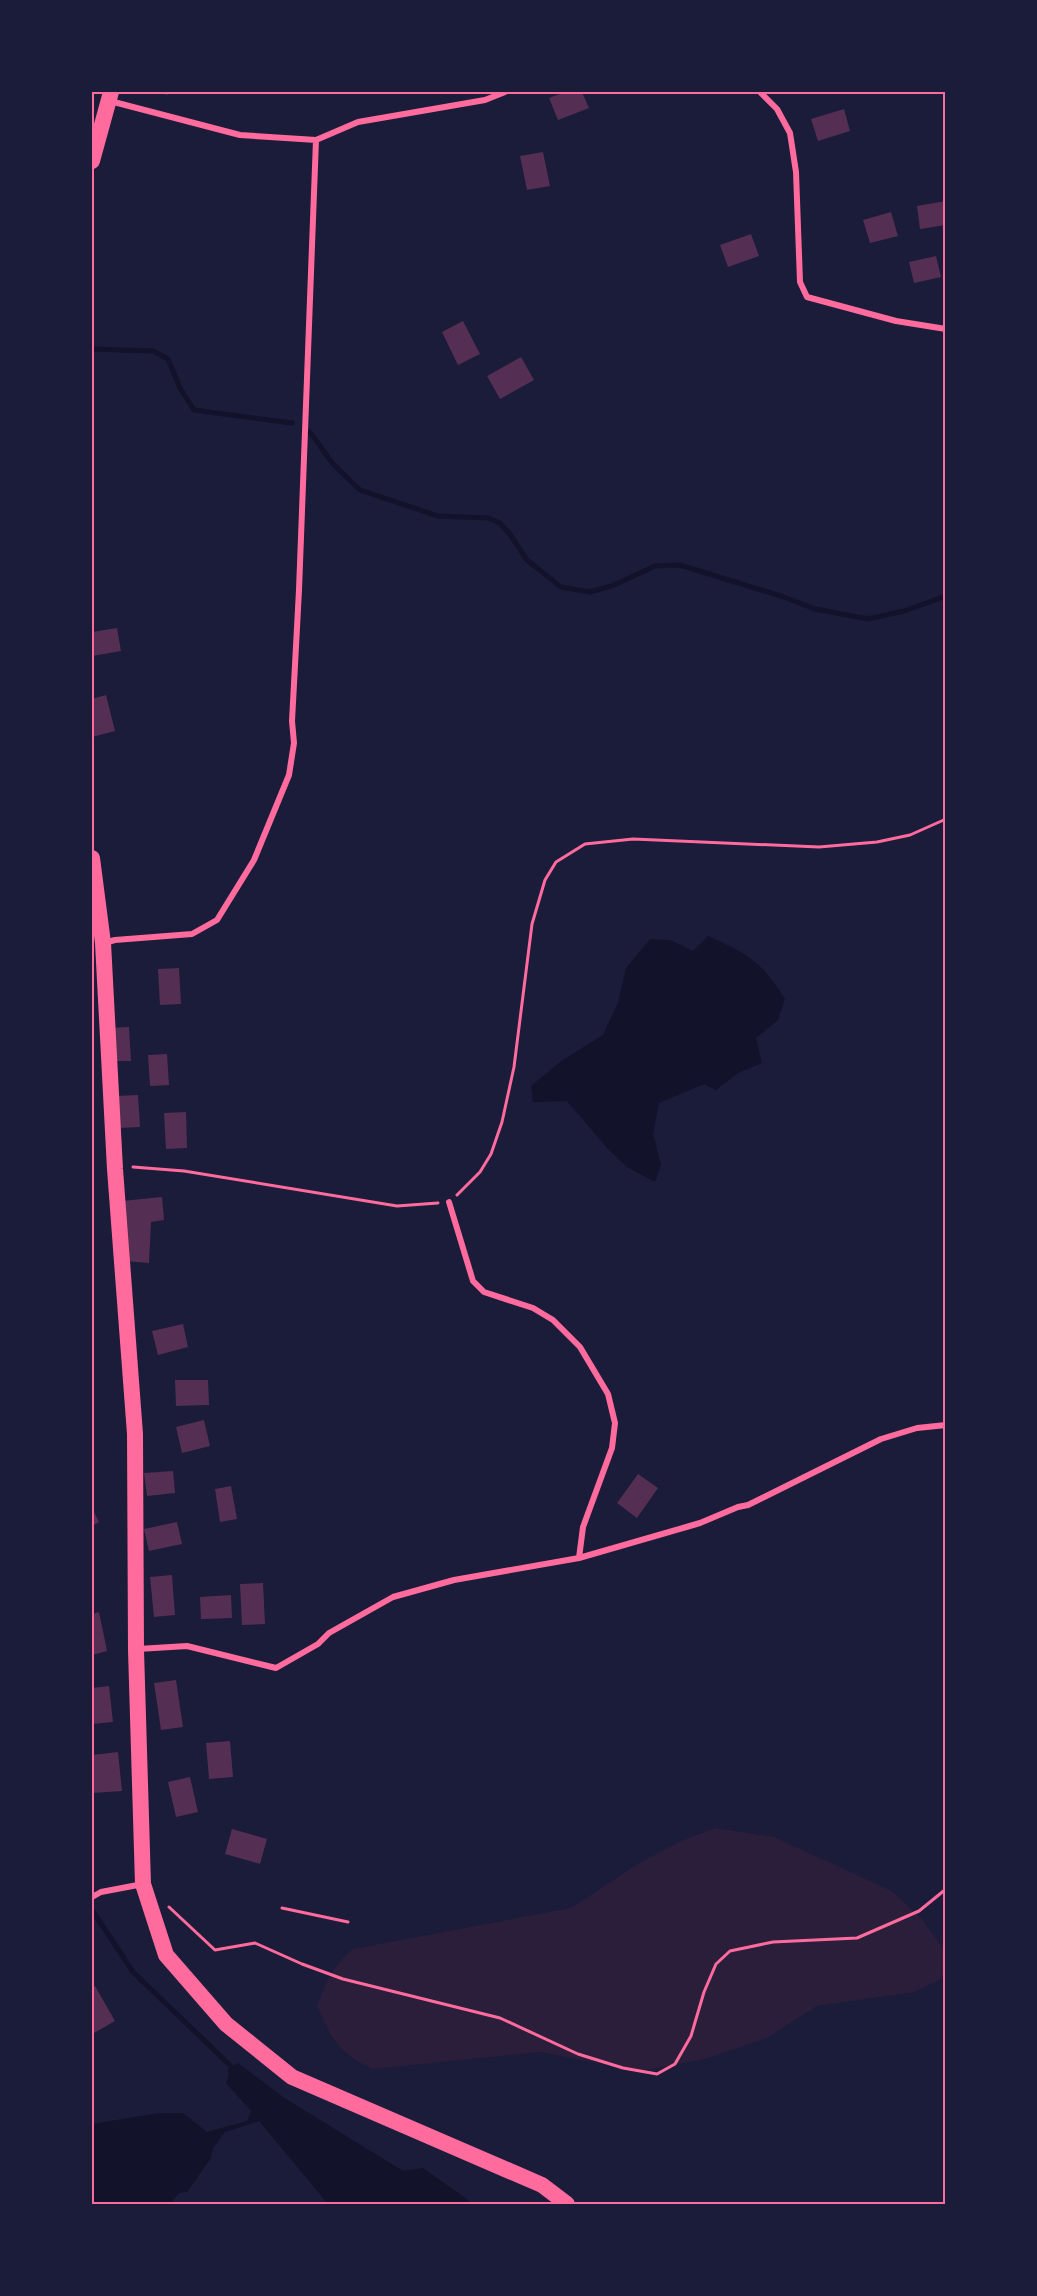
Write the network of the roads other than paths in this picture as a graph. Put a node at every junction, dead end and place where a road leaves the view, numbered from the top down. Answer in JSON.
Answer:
{"nodes":[{"id":1,"x":484,"y":92,"type":"edge"},
{"id":2,"x":505,"y":92,"type":"edge"},
{"id":3,"x":760,"y":92,"type":"edge"},
{"id":4,"x":110,"y":96,"type":"edge"},
{"id":5,"x":485,"y":100,"type":"junction"},
{"id":6,"x":316,"y":140,"type":"junction"},
{"id":7,"x":92,"y":161,"type":"edge"},
{"id":8,"x":945,"y":329,"type":"edge"},
{"id":9,"x":92,"y":858,"type":"edge"},
{"id":10,"x":104,"y":943,"type":"junction"},
{"id":11,"x":449,"y":1202,"type":"road end"},
{"id":12,"x":945,"y":1425,"type":"edge"},
{"id":13,"x":579,"y":1558,"type":"junction"},
{"id":14,"x":136,"y":1650,"type":"junction"},
{"id":15,"x":143,"y":1884,"type":"junction"},
{"id":16,"x":92,"y":1897,"type":"edge"},
{"id":17,"x":567,"y":2205,"type":"edge"}],
"edges":[{"from":1,"to":5,"type":"street"},
{"from":2,"to":5,"type":"street"},
{"from":3,"to":8,"type":"street"},
{"from":4,"to":6,"type":"street"},
{"from":4,"to":7,"type":"highway"},
{"from":5,"to":6,"type":"street"},
{"from":6,"to":10,"type":"street"},
{"from":9,"to":10,"type":"highway"},
{"from":10,"to":14,"type":"highway"},
{"from":11,"to":13,"type":"street"},
{"from":12,"to":13,"type":"street"},
{"from":13,"to":14,"type":"street"},
{"from":14,"to":15,"type":"highway"},
{"from":15,"to":16,"type":"street"},
{"from":15,"to":17,"type":"highway"}]}
